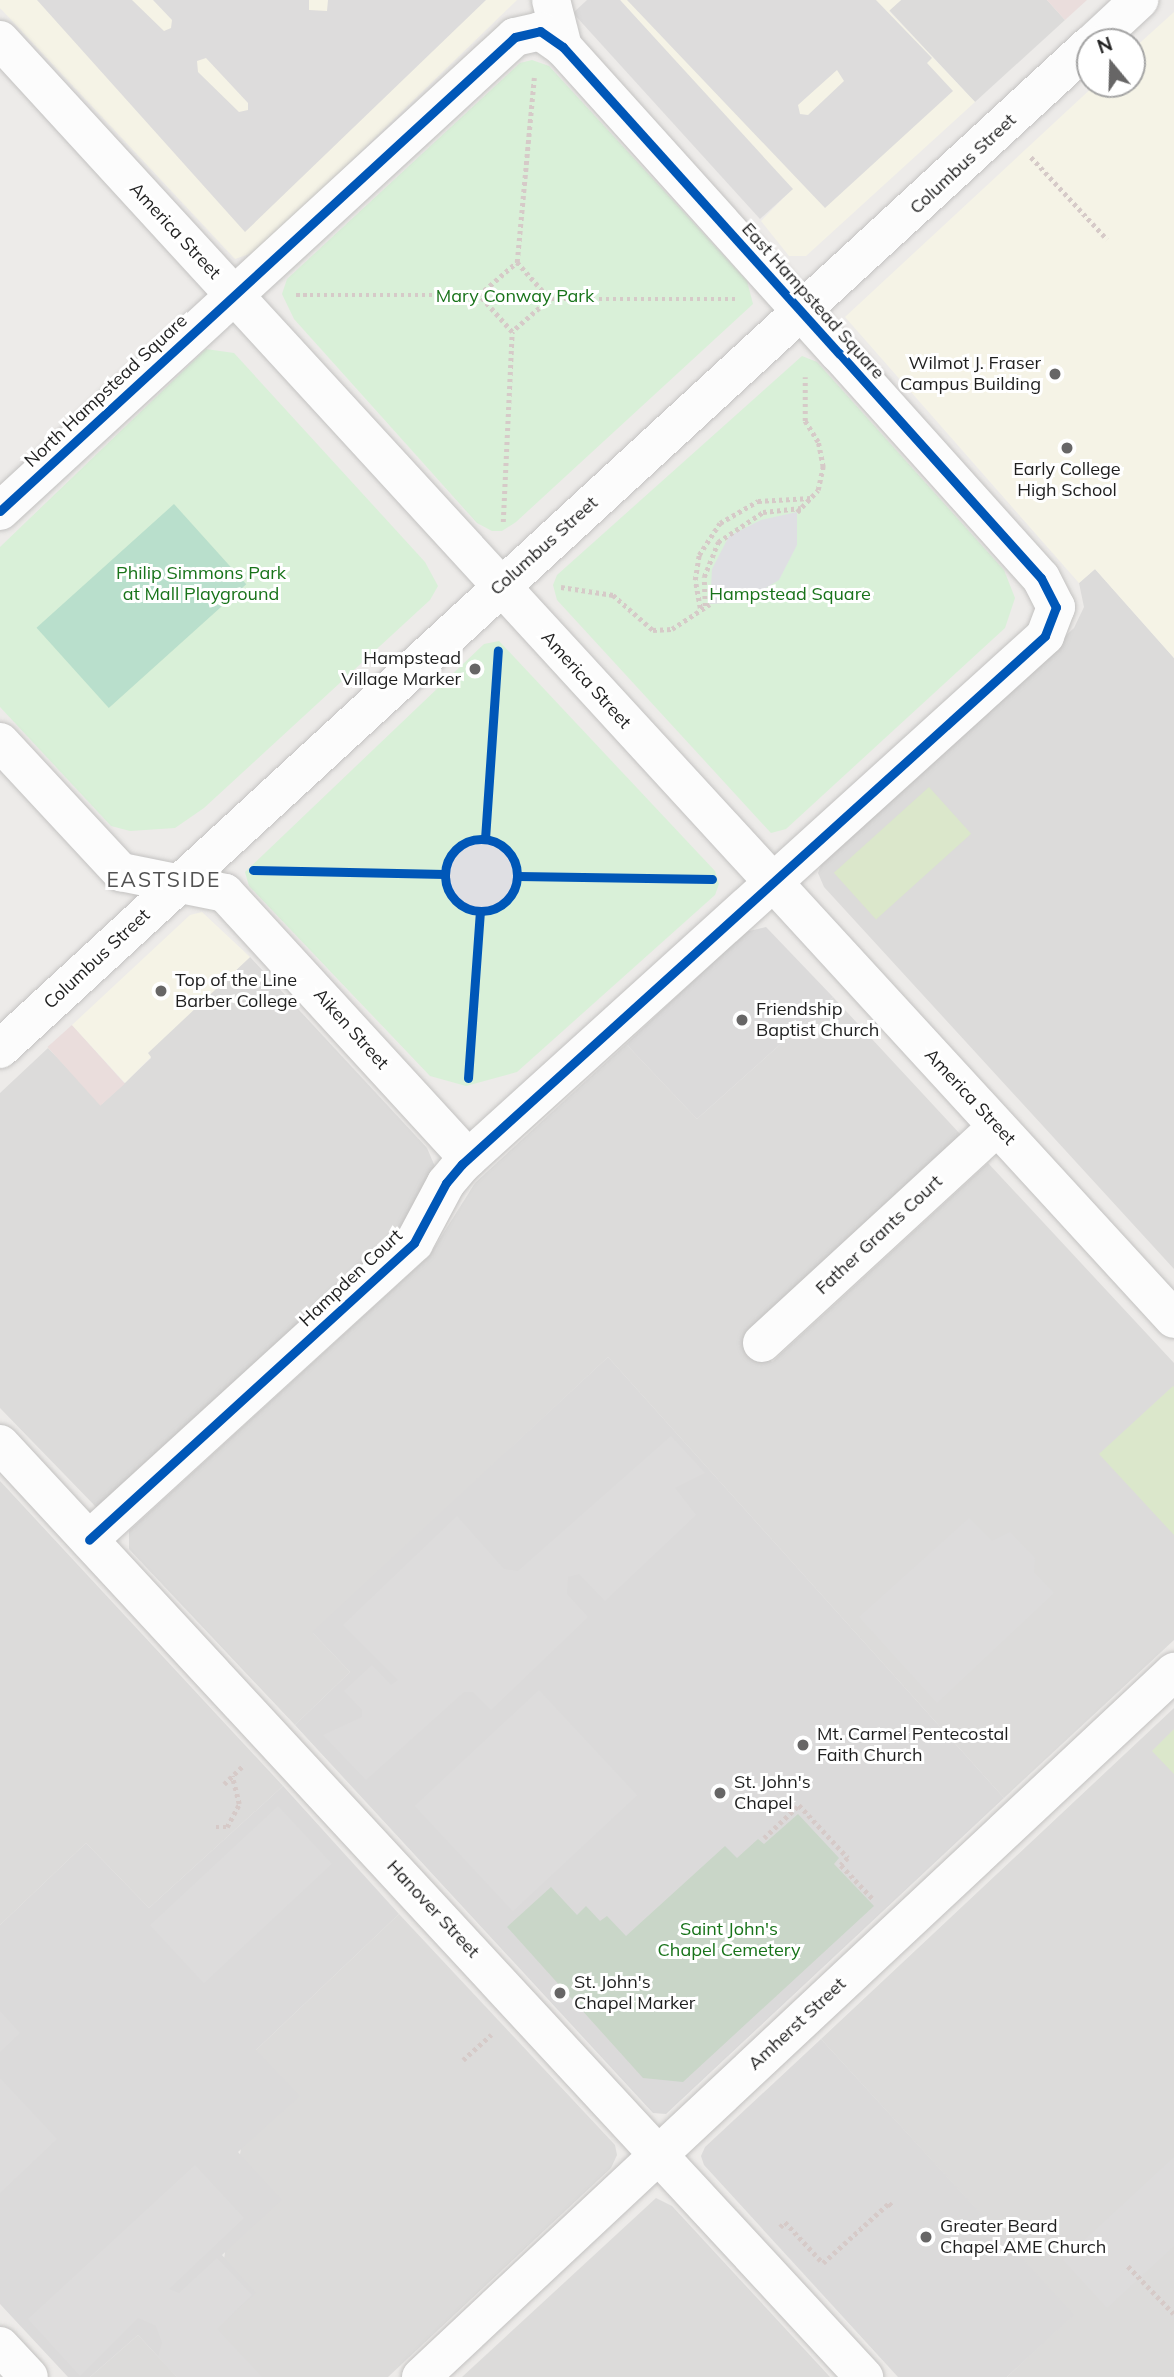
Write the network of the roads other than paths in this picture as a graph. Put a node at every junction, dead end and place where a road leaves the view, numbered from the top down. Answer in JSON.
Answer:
{"nodes":[{"id":1,"x":551,"y":0,"type":"edge"},
{"id":2,"x":1139,"y":0,"type":"edge"},
{"id":3,"x":1109,"y":28,"type":"edge"},
{"id":4,"x":0,"y":40,"type":"edge"},
{"id":5,"x":563,"y":47,"type":"junction"},
{"id":6,"x":1076,"y":59,"type":"edge"},
{"id":7,"x":233,"y":293,"type":"junction"},
{"id":8,"x":802,"y":313,"type":"junction"},
{"id":9,"x":0,"y":511,"type":"edge"},
{"id":10,"x":500,"y":587,"type":"junction"},
{"id":11,"x":0,"y":742,"type":"edge"},
{"id":12,"x":771,"y":882,"type":"junction"},
{"id":13,"x":179,"y":883,"type":"junction"},
{"id":14,"x":0,"y":1049,"type":"edge"},
{"id":15,"x":997,"y":1127,"type":"junction"},
{"id":16,"x":468,"y":1158,"type":"junction"},
{"id":17,"x":1174,"y":1319,"type":"edge"},
{"id":18,"x":762,"y":1343,"type":"dead end"},
{"id":19,"x":0,"y":1444,"type":"edge"},
{"id":20,"x":89,"y":1539,"type":"junction"},
{"id":21,"x":1174,"y":1672,"type":"edge"},
{"id":22,"x":660,"y":2153,"type":"junction"},
{"id":23,"x":0,"y":2346,"type":"edge"},
{"id":24,"x":29,"y":2377,"type":"edge"},
{"id":25,"x":421,"y":2377,"type":"edge"},
{"id":26,"x":864,"y":2377,"type":"edge"}],
"edges":[{"from":1,"to":5,"type":"street"},
{"from":2,"to":3,"type":"street","name":"Columbus Street"},
{"from":4,"to":7,"type":"street","name":"America Street"},
{"from":5,"to":7,"type":"street","name":"East Hampstead Square"},
{"from":5,"to":8,"type":"street","name":"East Hampstead Square"},
{"from":6,"to":8,"type":"street","name":"Columbus Street"},
{"from":7,"to":9,"type":"street","name":"North Hampstead Square"},
{"from":7,"to":10,"type":"street","name":"America Street"},
{"from":8,"to":10,"type":"street","name":"Columbus Street"},
{"from":8,"to":12,"type":"street","name":"East Hampstead Square"},
{"from":10,"to":12,"type":"street","name":"America Street"},
{"from":10,"to":13,"type":"street","name":"Columbus Street"},
{"from":11,"to":13,"type":"street","name":"Aiken Street"},
{"from":12,"to":15,"type":"street","name":"America Street"},
{"from":12,"to":16,"type":"street","name":"Hampden Court"},
{"from":13,"to":14,"type":"street","name":"Columbus Street"},
{"from":13,"to":16,"type":"street","name":"Aiken Street"},
{"from":15,"to":17,"type":"street","name":"America Street"},
{"from":15,"to":18,"type":"street","name":"Father Grants Court"},
{"from":16,"to":20,"type":"street","name":"Hampden Court"},
{"from":19,"to":20,"type":"street","name":"Hanover Street"},
{"from":20,"to":22,"type":"street","name":"Hanover Street"},
{"from":21,"to":22,"type":"street","name":"Amherst Street"},
{"from":22,"to":25,"type":"street","name":"Amherst Street"},
{"from":22,"to":26,"type":"street","name":"Hanover Street"},
{"from":23,"to":24,"type":"street"}]}
